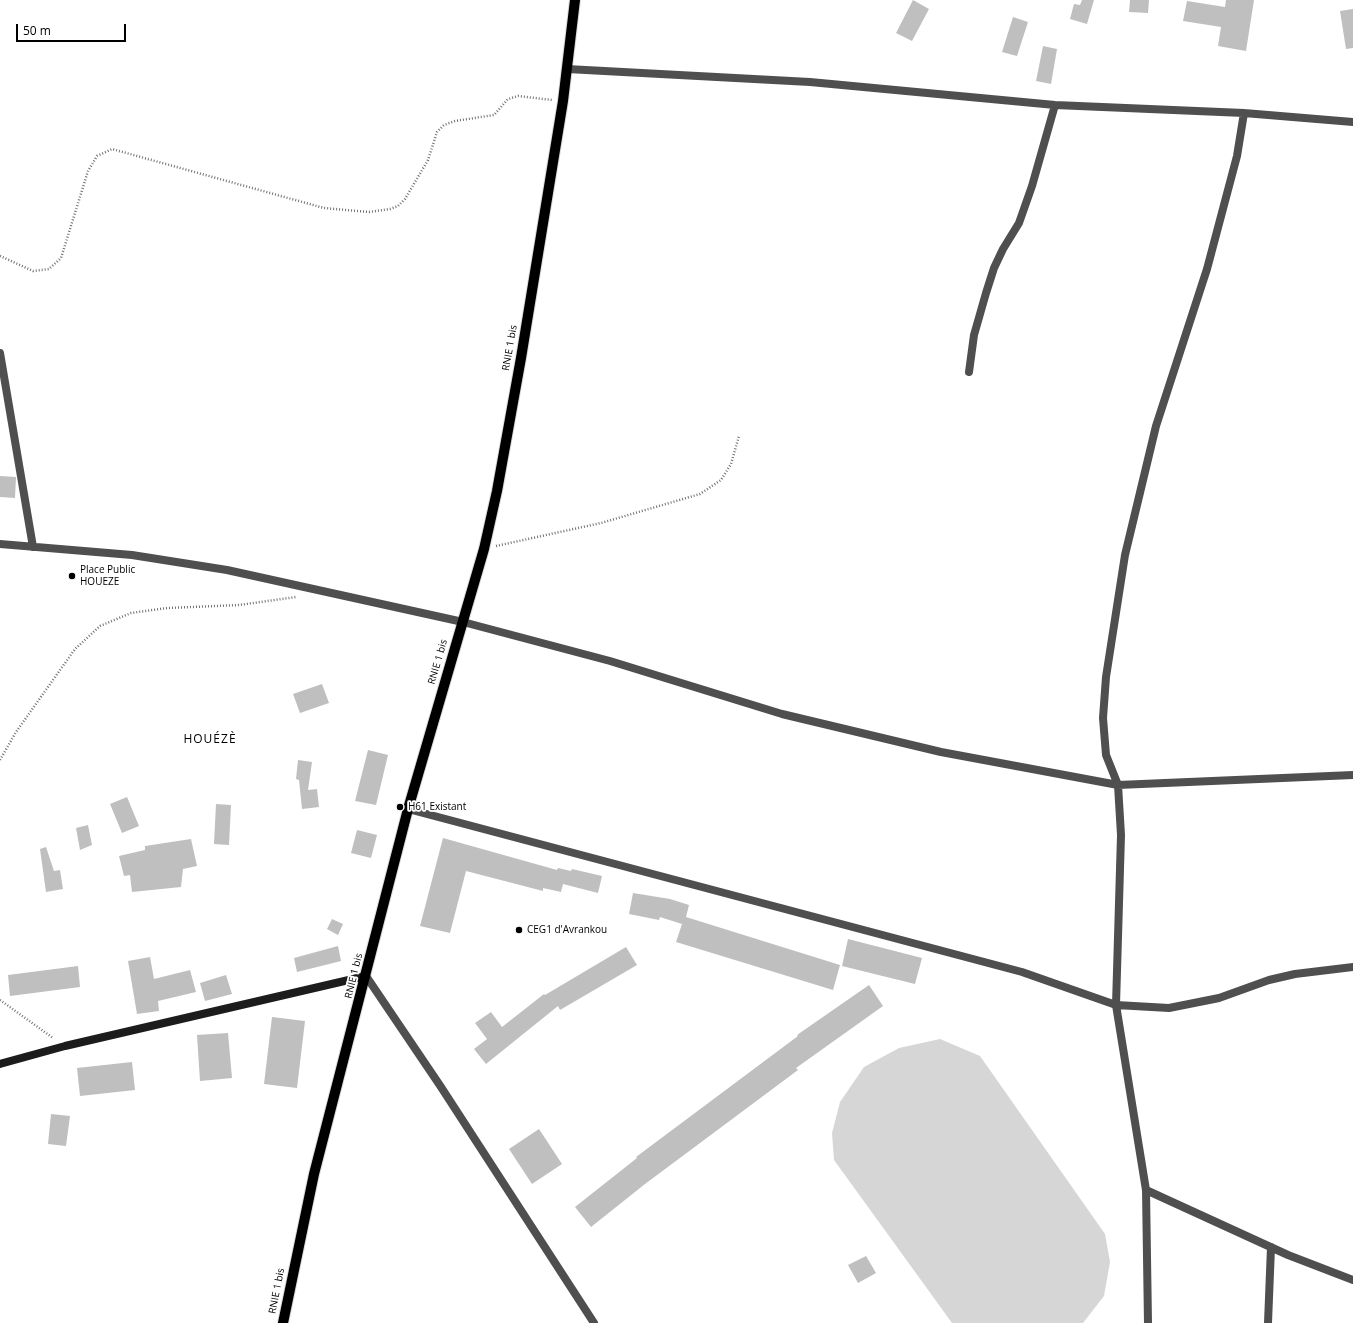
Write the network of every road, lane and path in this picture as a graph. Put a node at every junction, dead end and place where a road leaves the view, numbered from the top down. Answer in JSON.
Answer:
{"nodes":[{"id":1,"x":574,"y":0,"type":"edge"},
{"id":2,"x":567,"y":69,"type":"junction"},
{"id":3,"x":563,"y":101,"type":"junction"},
{"id":4,"x":1055,"y":105,"type":"junction"},
{"id":5,"x":1244,"y":112,"type":"junction"},
{"id":6,"x":1353,"y":122,"type":"edge"},
{"id":7,"x":0,"y":256,"type":"edge"},
{"id":8,"x":0,"y":353,"type":"edge"},
{"id":9,"x":969,"y":372,"type":"dead end"},
{"id":10,"x":739,"y":436,"type":"dead end"},
{"id":11,"x":0,"y":544,"type":"edge"},
{"id":12,"x":33,"y":547,"type":"junction"},
{"id":13,"x":484,"y":549,"type":"junction"},
{"id":14,"x":298,"y":596,"type":"dead end"},
{"id":15,"x":463,"y":622,"type":"junction"},
{"id":16,"x":0,"y":760,"type":"edge"},
{"id":17,"x":1353,"y":775,"type":"edge"},
{"id":18,"x":1118,"y":784,"type":"junction"},
{"id":19,"x":408,"y":809,"type":"junction"},
{"id":20,"x":1353,"y":967,"type":"edge"},
{"id":21,"x":366,"y":976,"type":"junction"},
{"id":22,"x":0,"y":1000,"type":"edge"},
{"id":23,"x":1116,"y":1005,"type":"junction"},
{"id":24,"x":65,"y":1046,"type":"junction"},
{"id":25,"x":0,"y":1064,"type":"edge"},
{"id":26,"x":1146,"y":1190,"type":"junction"},
{"id":27,"x":1271,"y":1247,"type":"junction"},
{"id":28,"x":1353,"y":1280,"type":"edge"},
{"id":29,"x":283,"y":1323,"type":"edge"},
{"id":30,"x":594,"y":1323,"type":"edge"},
{"id":31,"x":1148,"y":1323,"type":"edge"},
{"id":32,"x":1268,"y":1323,"type":"edge"}],
"edges":[{"from":1,"to":2,"type":"main road","name":"RNIE 1 bis"},
{"from":2,"to":3,"type":"main road","name":"RNIE 1 bis"},
{"from":2,"to":4,"type":"street"},
{"from":3,"to":7,"type":"path"},
{"from":3,"to":13,"type":"main road","name":"RNIE 1 bis"},
{"from":4,"to":5,"type":"street"},
{"from":4,"to":9,"type":"street"},
{"from":5,"to":6,"type":"street"},
{"from":5,"to":18,"type":"street"},
{"from":8,"to":12,"type":"street"},
{"from":10,"to":13,"type":"path"},
{"from":11,"to":12,"type":"street"},
{"from":12,"to":15,"type":"street"},
{"from":13,"to":15,"type":"main road","name":"RNIE 1 bis"},
{"from":14,"to":16,"type":"path"},
{"from":15,"to":18,"type":"street"},
{"from":15,"to":19,"type":"main road","name":"RNIE 1 bis"},
{"from":17,"to":18,"type":"street"},
{"from":18,"to":23,"type":"street"},
{"from":19,"to":21,"type":"main road","name":"RNIE 1 bis"},
{"from":19,"to":23,"type":"street"},
{"from":20,"to":23,"type":"street"},
{"from":21,"to":24,"type":"street"},
{"from":21,"to":29,"type":"main road","name":"RNIE 1 bis"},
{"from":21,"to":30,"type":"street"},
{"from":22,"to":24,"type":"path"},
{"from":23,"to":26,"type":"street"},
{"from":24,"to":25,"type":"street"},
{"from":26,"to":27,"type":"street"},
{"from":26,"to":31,"type":"street"},
{"from":27,"to":28,"type":"street"},
{"from":27,"to":32,"type":"street"}]}
